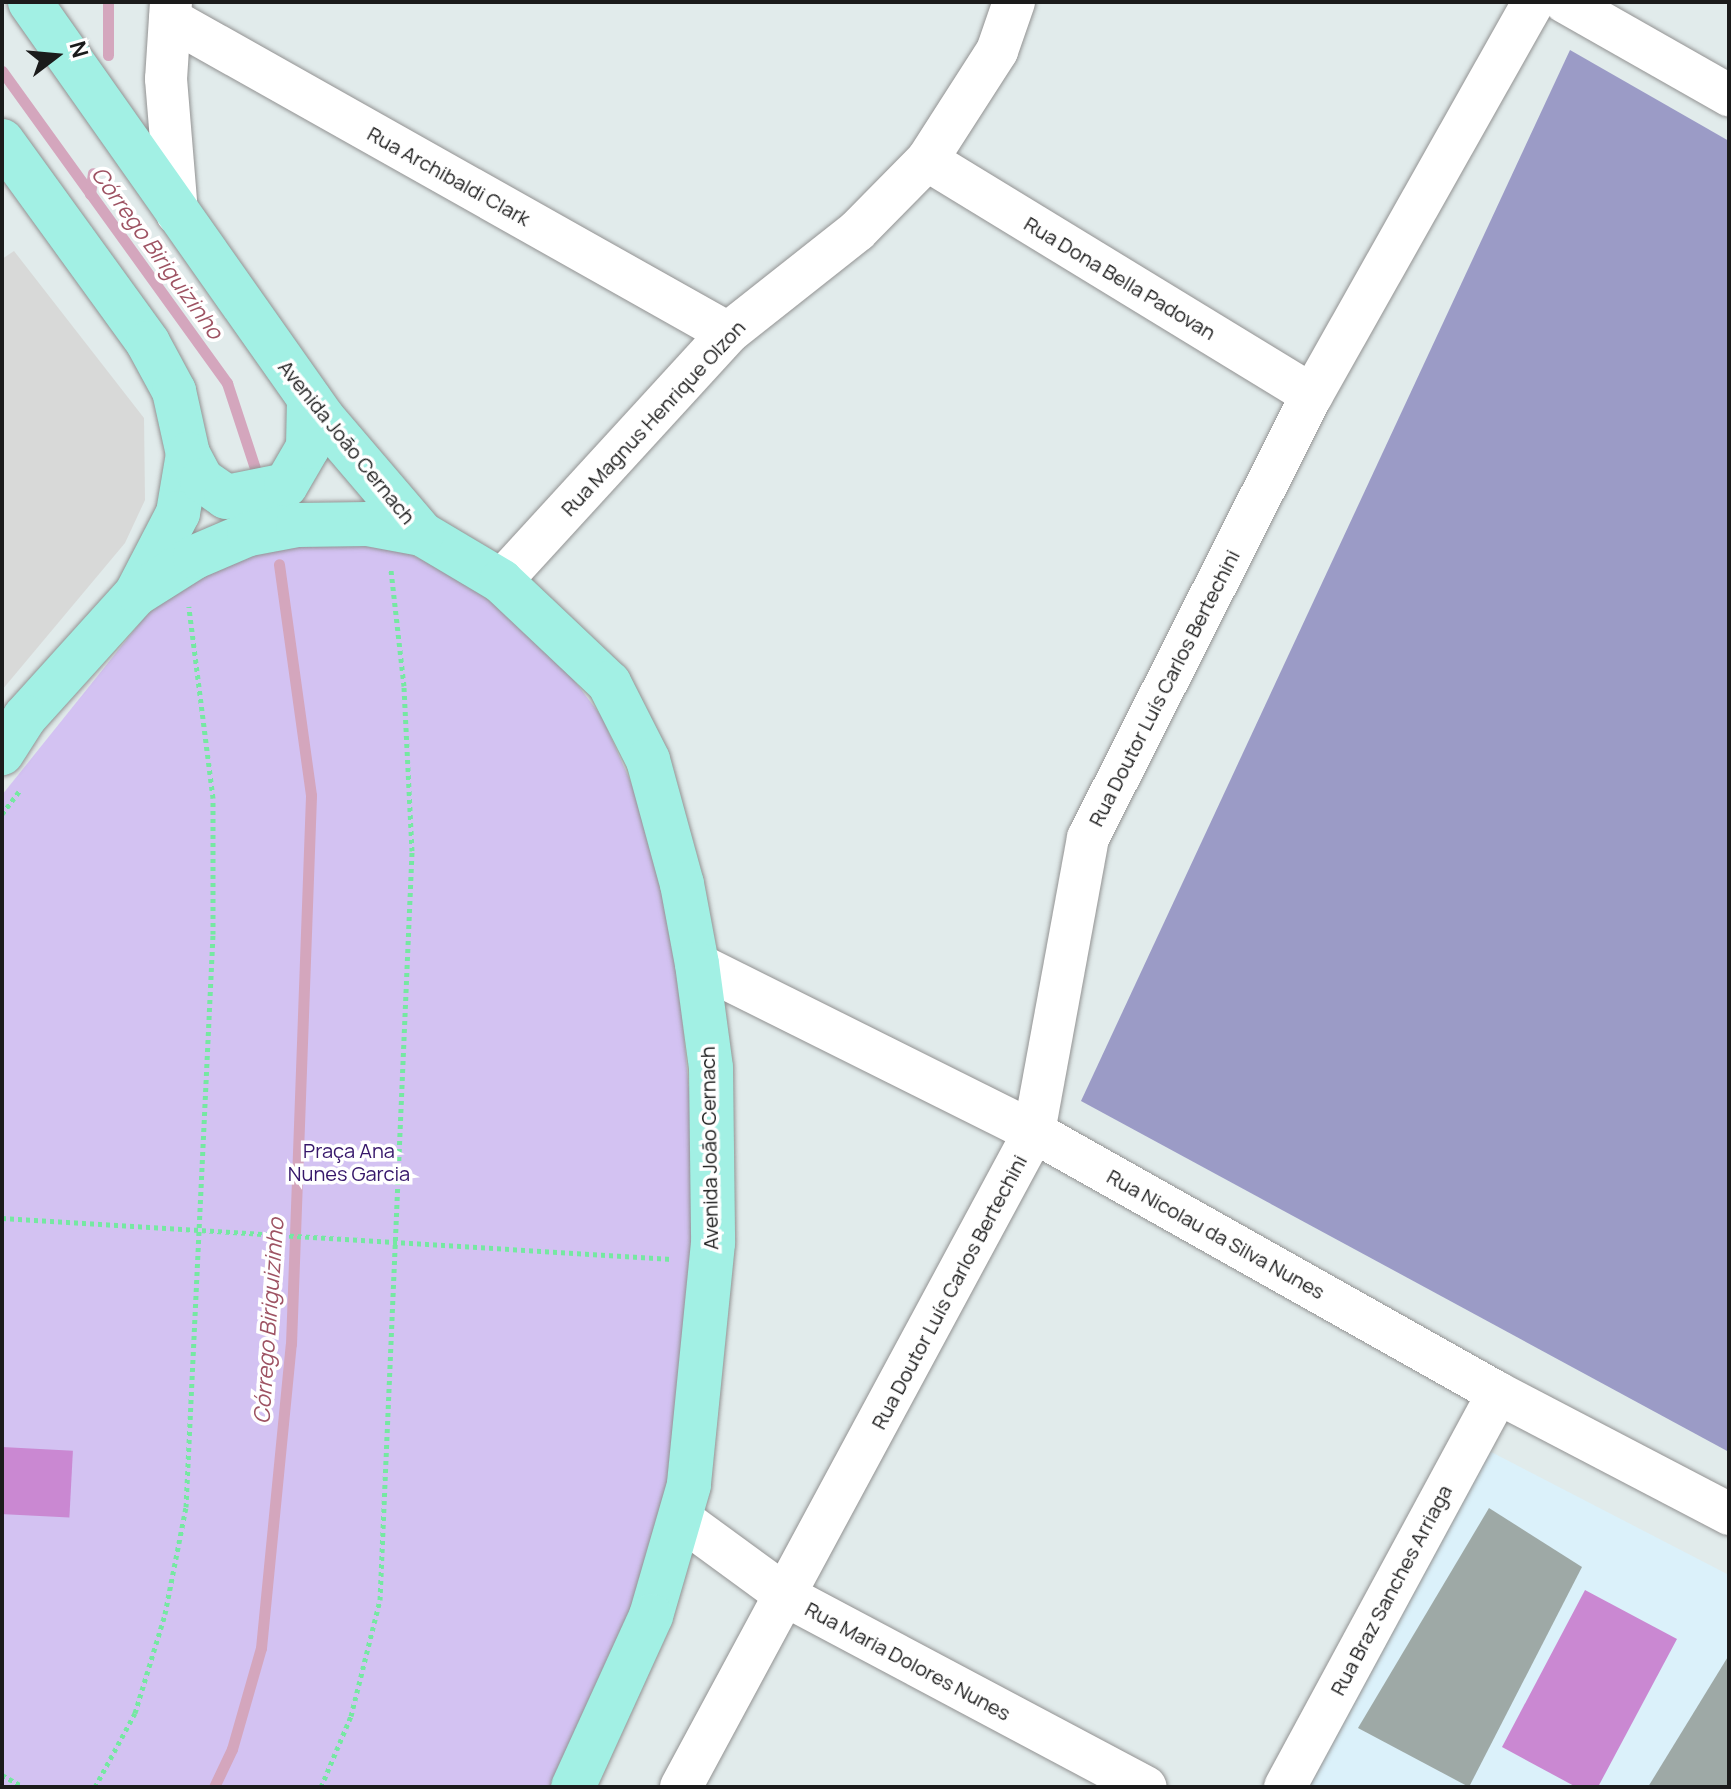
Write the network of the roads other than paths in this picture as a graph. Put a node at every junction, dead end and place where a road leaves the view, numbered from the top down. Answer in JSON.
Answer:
{"nodes":[{"id":1,"x":30,"y":2,"type":"edge"},
{"id":2,"x":1014,"y":2,"type":"edge"},
{"id":3,"x":1533,"y":2,"type":"edge"},
{"id":4,"x":1565,"y":2,"type":"edge"},
{"id":5,"x":170,"y":11,"type":"edge"},
{"id":6,"x":1729,"y":95,"type":"edge"},
{"id":7,"x":2,"y":141,"type":"edge"},
{"id":8,"x":927,"y":160,"type":"junction"},
{"id":9,"x":177,"y":214,"type":"junction"},
{"id":10,"x":728,"y":333,"type":"junction"},
{"id":11,"x":1312,"y":395,"type":"junction"},
{"id":12,"x":309,"y":399,"type":"junction"},
{"id":13,"x":188,"y":454,"type":"junction"},
{"id":14,"x":406,"y":545,"type":"junction"},
{"id":15,"x":501,"y":581,"type":"junction"},
{"id":16,"x":136,"y":594,"type":"junction"},
{"id":17,"x":16,"y":765,"type":"edge"},
{"id":18,"x":697,"y":964,"type":"junction"},
{"id":19,"x":1034,"y":1132,"type":"junction"},
{"id":20,"x":1498,"y":1393,"type":"junction"},
{"id":21,"x":1729,"y":1514,"type":"edge"},
{"id":22,"x":680,"y":1518,"type":"junction"},
{"id":23,"x":788,"y":1597,"type":"junction"},
{"id":24,"x":573,"y":1787,"type":"edge"},
{"id":25,"x":681,"y":1787,"type":"edge"},
{"id":26,"x":1146,"y":1787,"type":"edge"},
{"id":27,"x":1285,"y":1787,"type":"edge"}],
"edges":[{"from":1,"to":9,"type":"main road","name":"Avenida João Cernach"},
{"from":2,"to":8,"type":"street","name":"Rua Magnus Henrique Olzon"},
{"from":3,"to":11,"type":"street","name":"Rua Doutor Luís Carlos Bertechini"},
{"from":4,"to":6,"type":"street"},
{"from":5,"to":9,"type":"street"},
{"from":5,"to":10,"type":"street","name":"Rua Archibaldi Clark"},
{"from":7,"to":13,"type":"main road"},
{"from":8,"to":10,"type":"street","name":"Rua Magnus Henrique Olzon"},
{"from":8,"to":11,"type":"street","name":"Rua Dona Bella Padovan"},
{"from":9,"to":12,"type":"main road","name":"Avenida João Cernach"},
{"from":10,"to":15,"type":"street","name":"Rua Magnus Henrique Olzon"},
{"from":11,"to":19,"type":"street","name":"Rua Doutor Luís Carlos Bertechini"},
{"from":12,"to":13,"type":"main road"},
{"from":12,"to":14,"type":"main road","name":"Avenida João Cernach"},
{"from":13,"to":16,"type":"main road"},
{"from":14,"to":15,"type":"main road","name":"Avenida João Cernach"},
{"from":14,"to":16,"type":"main road"},
{"from":15,"to":18,"type":"main road","name":"Avenida João Cernach"},
{"from":16,"to":17,"type":"main road"},
{"from":18,"to":19,"type":"street","name":"Rua Nicolau da Silva Nunes"},
{"from":18,"to":22,"type":"main road","name":"Avenida João Cernach"},
{"from":19,"to":20,"type":"street","name":"Rua Nicolau da Silva Nunes"},
{"from":19,"to":23,"type":"street","name":"Rua Doutor Luís Carlos Bertechini"},
{"from":20,"to":21,"type":"street","name":"Rua Nicolau da Silva Nunes"},
{"from":20,"to":27,"type":"street","name":"Rua Braz Sanches Arriaga"},
{"from":22,"to":23,"type":"street","name":"Rua Maria Dolores Nunes"},
{"from":22,"to":24,"type":"main road","name":"Avenida João Cernach"},
{"from":23,"to":25,"type":"street","name":"Rua Doutor Luís Carlos Bertechini"},
{"from":23,"to":26,"type":"street","name":"Rua Maria Dolores Nunes"}]}
